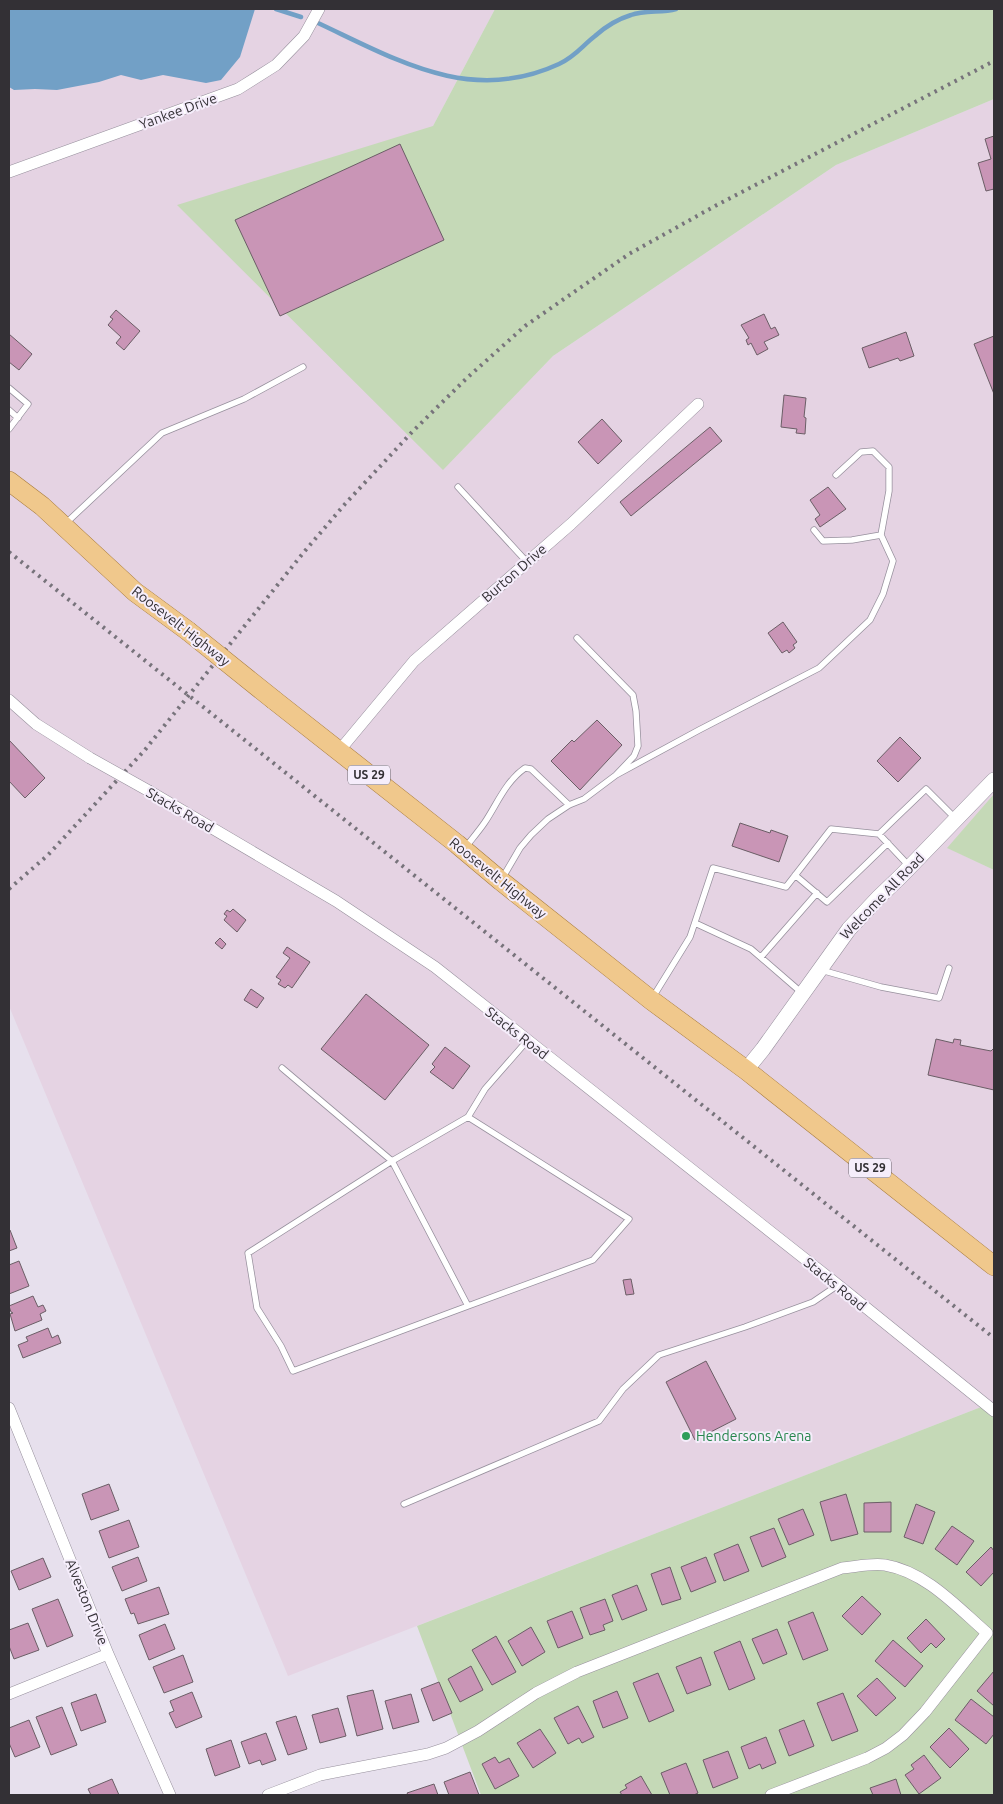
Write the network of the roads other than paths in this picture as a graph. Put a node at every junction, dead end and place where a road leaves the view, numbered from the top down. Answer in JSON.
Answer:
{"nodes":[{"id":1,"x":319,"y":9,"type":"edge"},
{"id":2,"x":9,"y":172,"type":"edge"},
{"id":3,"x":303,"y":366,"type":"dead end"},
{"id":4,"x":9,"y":388,"type":"edge"},
{"id":5,"x":698,"y":404,"type":"dead end"},
{"id":6,"x":9,"y":410,"type":"edge"},
{"id":7,"x":18,"y":418,"type":"junction"},
{"id":8,"x":9,"y":429,"type":"edge"},
{"id":9,"x":836,"y":475,"type":"dead end"},
{"id":10,"x":9,"y":481,"type":"edge"},
{"id":11,"x":458,"y":487,"type":"dead end"},
{"id":12,"x":64,"y":526,"type":"junction"},
{"id":13,"x":814,"y":530,"type":"dead end"},
{"id":14,"x":881,"y":535,"type":"junction"},
{"id":15,"x":527,"y":562,"type":"junction"},
{"id":16,"x":576,"y":638,"type":"dead end"},
{"id":17,"x":9,"y":700,"type":"edge"},
{"id":18,"x":339,"y":750,"type":"junction"},
{"id":19,"x":616,"y":776,"type":"junction"},
{"id":20,"x":994,"y":780,"type":"edge"},
{"id":21,"x":569,"y":805,"type":"junction"},
{"id":22,"x":956,"y":820,"type":"junction"},
{"id":23,"x":879,"y":834,"type":"junction"},
{"id":24,"x":888,"y":843,"type":"junction"},
{"id":25,"x":464,"y":850,"type":"junction"},
{"id":26,"x":910,"y":867,"type":"junction"},
{"id":27,"x":795,"y":875,"type":"junction"},
{"id":28,"x":501,"y":881,"type":"junction"},
{"id":29,"x":816,"y":893,"type":"junction"},
{"id":30,"x":695,"y":923,"type":"junction"},
{"id":31,"x":761,"y":957,"type":"junction"},
{"id":32,"x":949,"y":968,"type":"dead end"},
{"id":33,"x":819,"y":970,"type":"junction"},
{"id":34,"x":802,"y":994,"type":"junction"},
{"id":35,"x":651,"y":1000,"type":"junction"},
{"id":36,"x":527,"y":1041,"type":"junction"},
{"id":37,"x":282,"y":1068,"type":"dead end"},
{"id":38,"x":746,"y":1070,"type":"junction"},
{"id":39,"x":468,"y":1117,"type":"junction"},
{"id":40,"x":392,"y":1161,"type":"junction"},
{"id":41,"x":994,"y":1266,"type":"edge"},
{"id":42,"x":838,"y":1285,"type":"junction"},
{"id":43,"x":468,"y":1306,"type":"junction"},
{"id":44,"x":9,"y":1408,"type":"edge"},
{"id":45,"x":994,"y":1411,"type":"edge"},
{"id":46,"x":404,"y":1504,"type":"dead end"},
{"id":47,"x":990,"y":1636,"type":"edge"},
{"id":48,"x":108,"y":1654,"type":"junction"},
{"id":49,"x":9,"y":1694,"type":"edge"},
{"id":50,"x":170,"y":1795,"type":"edge"},
{"id":51,"x":268,"y":1795,"type":"edge"},
{"id":52,"x":771,"y":1795,"type":"edge"}],
"edges":[{"from":1,"to":2,"type":"street","name":"Yankee Drive"},
{"from":3,"to":12,"type":"lane"},
{"from":4,"to":7,"type":"lane"},
{"from":5,"to":15,"type":"street","name":"Burton Drive"},
{"from":6,"to":7,"type":"lane"},
{"from":7,"to":8,"type":"lane"},
{"from":9,"to":14,"type":"lane"},
{"from":10,"to":12,"type":"main road","name":"Roosevelt Highway","number":"US 29"},
{"from":11,"to":15,"type":"lane"},
{"from":12,"to":18,"type":"main road","name":"Roosevelt Highway","number":"US 29","bridge":true},
{"from":13,"to":14,"type":"lane"},
{"from":14,"to":19,"type":"lane"},
{"from":15,"to":18,"type":"street","name":"Burton Drive"},
{"from":16,"to":19,"type":"lane"},
{"from":17,"to":36,"type":"street","name":"Stacks Road","bridge":true},
{"from":18,"to":25,"type":"main road","name":"Roosevelt Highway","number":"US 29"},
{"from":19,"to":21,"type":"lane"},
{"from":20,"to":22,"type":"street","name":"Welcome All Road"},
{"from":21,"to":25,"type":"lane"},
{"from":21,"to":28,"type":"lane"},
{"from":22,"to":23,"type":"lane"},
{"from":22,"to":26,"type":"street","name":"Welcome All Road"},
{"from":23,"to":24,"type":"lane"},
{"from":23,"to":27,"type":"lane"},
{"from":24,"to":26,"type":"lane"},
{"from":24,"to":29,"type":"lane"},
{"from":25,"to":28,"type":"main road","name":"Roosevelt Highway","number":"US 29"},
{"from":26,"to":33,"type":"street","name":"Welcome All Road"},
{"from":27,"to":29,"type":"lane"},
{"from":27,"to":30,"type":"lane"},
{"from":28,"to":35,"type":"main road","name":"Roosevelt Highway","number":"US 29"},
{"from":29,"to":31,"type":"lane"},
{"from":30,"to":31,"type":"lane"},
{"from":30,"to":35,"type":"lane"},
{"from":31,"to":34,"type":"lane"},
{"from":32,"to":33,"type":"lane"},
{"from":33,"to":34,"type":"street","name":"Welcome All Road"},
{"from":34,"to":38,"type":"street","name":"Welcome All Road"},
{"from":35,"to":38,"type":"main road","name":"Roosevelt Highway","number":"US 29"},
{"from":36,"to":39,"type":"lane"},
{"from":36,"to":42,"type":"street","name":"Stacks Road"},
{"from":37,"to":40,"type":"lane"},
{"from":38,"to":41,"type":"main road","name":"Roosevelt Highway","number":"US 29"},
{"from":39,"to":40,"type":"lane"},
{"from":39,"to":43,"type":"lane"},
{"from":40,"to":43,"type":"lane"},
{"from":40,"to":43,"type":"lane"},
{"from":42,"to":45,"type":"street","name":"Stacks Road"},
{"from":42,"to":46,"type":"lane"},
{"from":44,"to":48,"type":"street","name":"Alveston Drive"},
{"from":47,"to":51,"type":"street"},
{"from":47,"to":52,"type":"street"},
{"from":48,"to":49,"type":"street"},
{"from":48,"to":50,"type":"street","name":"Alveston Drive"}]}
